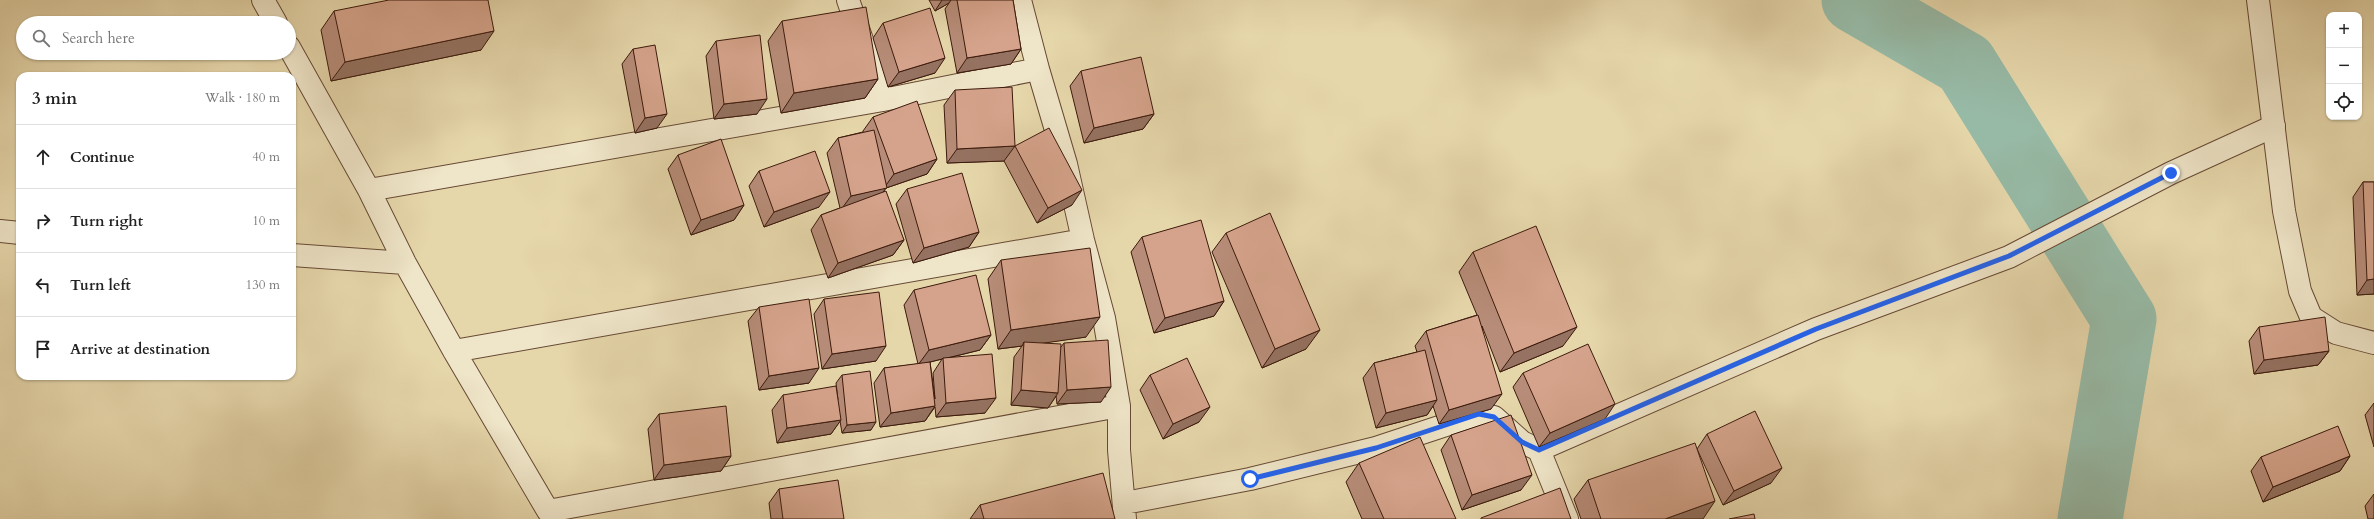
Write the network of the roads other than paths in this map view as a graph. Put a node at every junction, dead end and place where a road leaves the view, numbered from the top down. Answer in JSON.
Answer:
{"nodes":[{"id":1,"x":263,"y":0,"type":"edge"},
{"id":2,"x":848,"y":0,"type":"edge"},
{"id":3,"x":1020,"y":0,"type":"edge"},
{"id":4,"x":2258,"y":0,"type":"edge"},
{"id":5,"x":272,"y":16,"type":"edge"},
{"id":6,"x":296,"y":60,"type":"edge"},
{"id":7,"x":1038,"y":69,"type":"junction"},
{"id":8,"x":883,"y":100,"type":"junction"},
{"id":9,"x":2274,"y":126,"type":"junction"},
{"id":10,"x":369,"y":190,"type":"junction"},
{"id":11,"x":0,"y":231,"type":"edge"},
{"id":12,"x":16,"y":233,"type":"edge"},
{"id":13,"x":1082,"y":240,"type":"junction"},
{"id":14,"x":296,"y":255,"type":"edge"},
{"id":15,"x":406,"y":263,"type":"junction"},
{"id":16,"x":2374,"y":343,"type":"edge"},
{"id":17,"x":454,"y":351,"type":"junction"},
{"id":18,"x":1119,"y":406,"type":"junction"},
{"id":19,"x":1539,"y":450,"type":"junction"},
{"id":20,"x":1125,"y":511,"type":"edge"},
{"id":21,"x":551,"y":515,"type":"edge"},
{"id":22,"x":1567,"y":519,"type":"edge"}],
"edges":[{"from":1,"to":5,"type":"street"},
{"from":2,"to":8,"type":"street"},
{"from":3,"to":7,"type":"street"},
{"from":4,"to":9,"type":"street"},
{"from":6,"to":10,"type":"street"},
{"from":7,"to":8,"type":"street"},
{"from":7,"to":13,"type":"street"},
{"from":8,"to":10,"type":"street"},
{"from":9,"to":16,"type":"street"},
{"from":9,"to":19,"type":"street"},
{"from":10,"to":15,"type":"street"},
{"from":11,"to":12,"type":"street"},
{"from":13,"to":17,"type":"street"},
{"from":13,"to":18,"type":"street"},
{"from":14,"to":15,"type":"street"},
{"from":15,"to":17,"type":"street"},
{"from":17,"to":21,"type":"street"},
{"from":18,"to":20,"type":"street"},
{"from":18,"to":21,"type":"street"},
{"from":19,"to":20,"type":"street"},
{"from":19,"to":22,"type":"street"}]}
